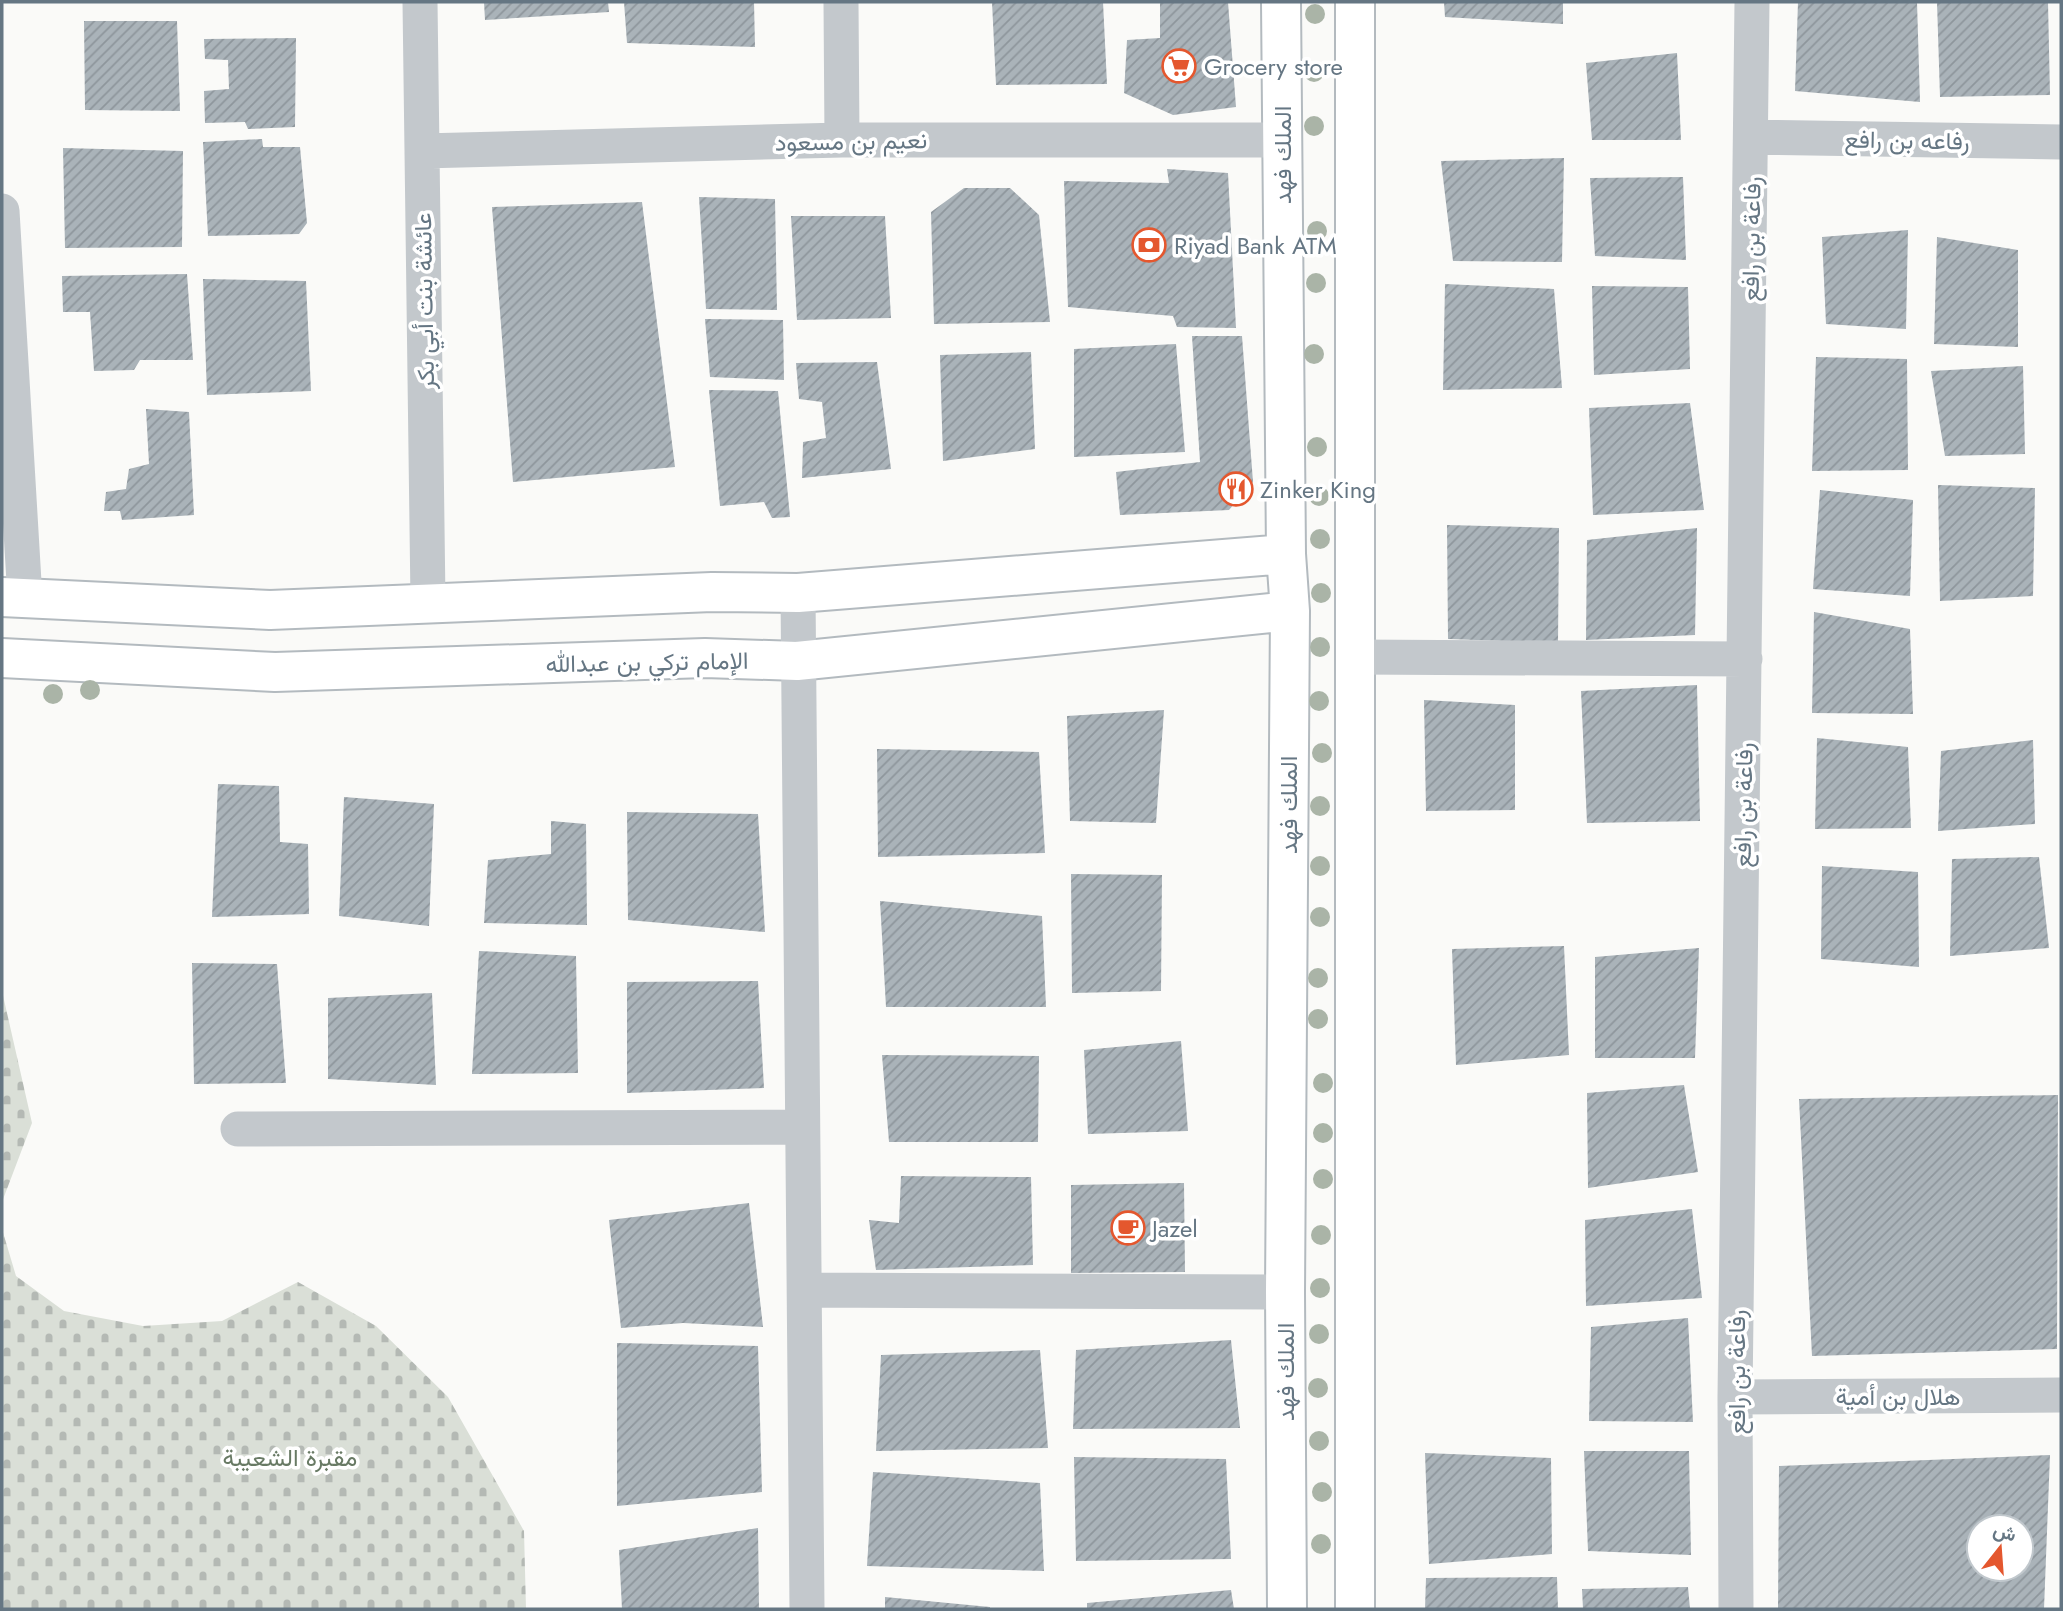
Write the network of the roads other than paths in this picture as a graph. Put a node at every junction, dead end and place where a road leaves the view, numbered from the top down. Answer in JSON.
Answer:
{"nodes":[{"id":1,"x":419,"y":2,"type":"edge"},
{"id":2,"x":841,"y":2,"type":"edge"},
{"id":3,"x":1281,"y":2,"type":"edge"},
{"id":4,"x":1355,"y":2,"type":"edge"},
{"id":5,"x":1752,"y":2,"type":"edge"},
{"id":6,"x":1752,"y":137,"type":"junction"},
{"id":7,"x":842,"y":140,"type":"junction"},
{"id":8,"x":1281,"y":140,"type":"junction"},
{"id":9,"x":2061,"y":142,"type":"edge"},
{"id":10,"x":422,"y":151,"type":"junction"},
{"id":11,"x":2,"y":211,"type":"edge"},
{"id":12,"x":1286,"y":554,"type":"junction"},
{"id":13,"x":798,"y":593,"type":"junction"},
{"id":14,"x":13,"y":598,"type":"edge"},
{"id":15,"x":428,"y":601,"type":"junction"},
{"id":16,"x":1290,"y":611,"type":"junction"},
{"id":17,"x":1355,"y":657,"type":"junction"},
{"id":18,"x":2,"y":658,"type":"edge"},
{"id":19,"x":1745,"y":659,"type":"junction"},
{"id":20,"x":797,"y":661,"type":"junction"},
{"id":21,"x":802,"y":1127,"type":"junction"},
{"id":22,"x":238,"y":1129,"type":"dead end"},
{"id":23,"x":805,"y":1290,"type":"junction"},
{"id":24,"x":1284,"y":1292,"type":"junction"},
{"id":25,"x":2061,"y":1395,"type":"edge"},
{"id":26,"x":1735,"y":1397,"type":"junction"},
{"id":27,"x":807,"y":1609,"type":"edge"},
{"id":28,"x":1287,"y":1609,"type":"edge"},
{"id":29,"x":1354,"y":1609,"type":"edge"},
{"id":30,"x":1736,"y":1609,"type":"edge"}],
"edges":[{"from":1,"to":10,"type":"street","name":"عائشة بنت أبي بكر"},
{"from":2,"to":7,"type":"street"},
{"from":3,"to":8,"type":"street","name":"الملك فهد"},
{"from":4,"to":17,"type":"street"},
{"from":5,"to":6,"type":"street","name":"رفاعة بن رافع"},
{"from":6,"to":9,"type":"street","name":"رفاعه بن رافع"},
{"from":6,"to":19,"type":"street","name":"رفاعة بن رافع"},
{"from":7,"to":8,"type":"street","name":"نعيم بن مسعود"},
{"from":7,"to":10,"type":"street","name":"نعيم بن مسعود"},
{"from":8,"to":12,"type":"street","name":"الملك فهد"},
{"from":10,"to":15,"type":"street","name":"عائشة بنت أبي بكر"},
{"from":11,"to":14,"type":"street"},
{"from":12,"to":13,"type":"street"},
{"from":12,"to":16,"type":"street","name":"الملك فهد"},
{"from":13,"to":15,"type":"street"},
{"from":13,"to":20,"type":"street"},
{"from":14,"to":15,"type":"street"},
{"from":16,"to":20,"type":"street","name":"الإمام تركي بن عبدالله"},
{"from":16,"to":24,"type":"street","name":"الملك فهد"},
{"from":17,"to":19,"type":"street"},
{"from":17,"to":29,"type":"street"},
{"from":18,"to":20,"type":"street","name":"الإمام تركي بن عبدالله"},
{"from":19,"to":26,"type":"street","name":"رفاعة بن رافع"},
{"from":20,"to":21,"type":"street"},
{"from":21,"to":22,"type":"street"},
{"from":21,"to":23,"type":"street"},
{"from":23,"to":24,"type":"street"},
{"from":23,"to":27,"type":"street"},
{"from":24,"to":28,"type":"street","name":"الملك فهد"},
{"from":25,"to":26,"type":"street","name":"هلال بن أمية"},
{"from":26,"to":30,"type":"street","name":"رفاعة بن رافع"}]}
